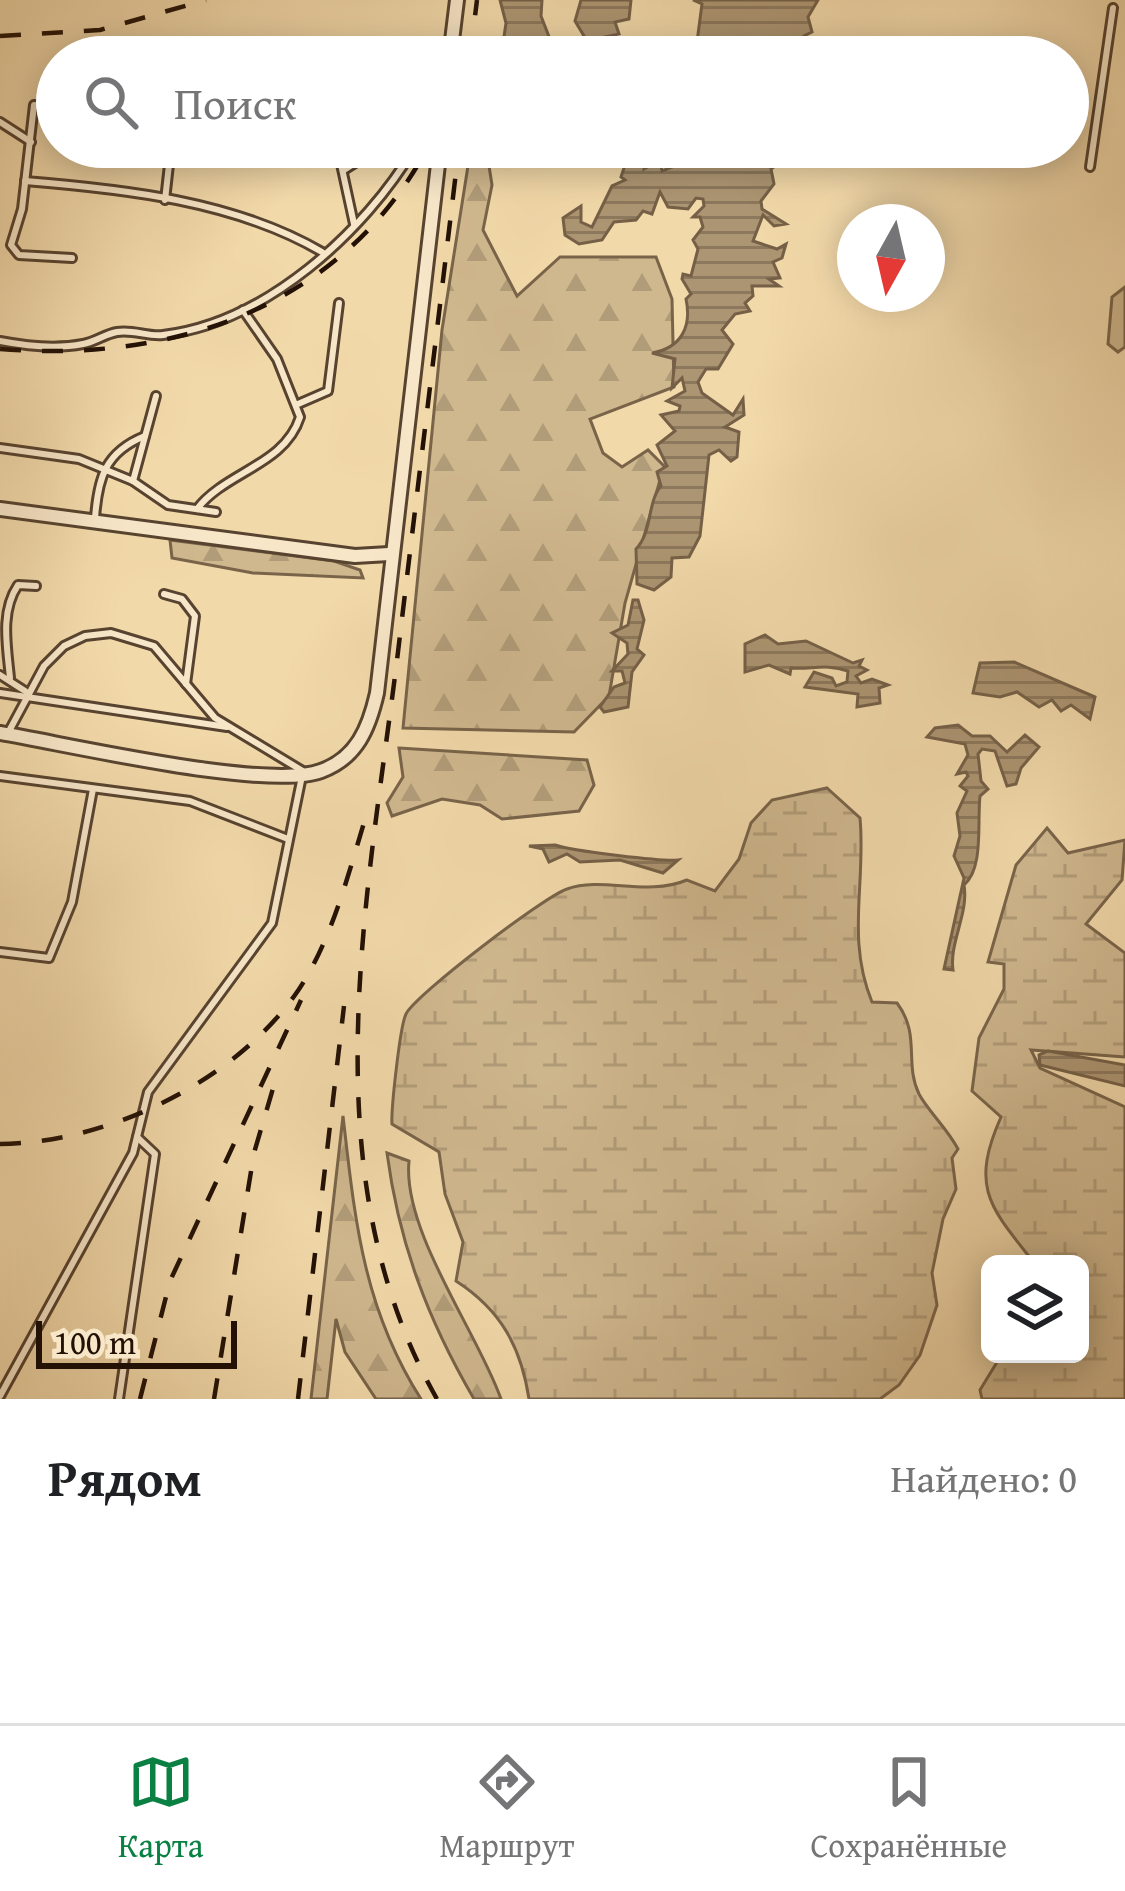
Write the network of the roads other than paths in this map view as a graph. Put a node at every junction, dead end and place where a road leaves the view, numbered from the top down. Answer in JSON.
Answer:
{"nodes":[{"id":1,"x":457,"y":0,"type":"edge"},
{"id":2,"x":1113,"y":8,"type":"dead end"},
{"id":3,"x":453,"y":36,"type":"edge"},
{"id":4,"x":36,"y":105,"type":"edge"},
{"id":5,"x":0,"y":122,"type":"edge"},
{"id":6,"x":31,"y":142,"type":"junction"},
{"id":7,"x":1090,"y":167,"type":"dead end"},
{"id":8,"x":169,"y":168,"type":"edge"},
{"id":9,"x":346,"y":168,"type":"edge"},
{"id":10,"x":402,"y":168,"type":"edge"},
{"id":11,"x":437,"y":168,"type":"edge"},
{"id":12,"x":344,"y":170,"type":"joint"},
{"id":13,"x":25,"y":181,"type":"junction"},
{"id":14,"x":165,"y":200,"type":"junction"},
{"id":15,"x":355,"y":224,"type":"junction"},
{"id":16,"x":324,"y":252,"type":"junction"},
{"id":17,"x":72,"y":258,"type":"dead end"},
{"id":18,"x":339,"y":303,"type":"dead end"},
{"id":19,"x":243,"y":310,"type":"junction"},
{"id":20,"x":0,"y":341,"type":"edge"},
{"id":21,"x":156,"y":396,"type":"dead end"},
{"id":22,"x":298,"y":404,"type":"junction"},
{"id":23,"x":145,"y":436,"type":"junction"},
{"id":24,"x":0,"y":448,"type":"edge"},
{"id":25,"x":104,"y":467,"type":"junction"},
{"id":26,"x":134,"y":481,"type":"junction"},
{"id":27,"x":0,"y":509,"type":"edge"},
{"id":28,"x":197,"y":509,"type":"junction"},
{"id":29,"x":216,"y":512,"type":"dead end"},
{"id":30,"x":95,"y":522,"type":"junction"},
{"id":31,"x":389,"y":554,"type":"junction"},
{"id":32,"x":36,"y":586,"type":"dead end"},
{"id":33,"x":164,"y":594,"type":"dead end"},
{"id":34,"x":0,"y":675,"type":"edge"},
{"id":35,"x":10,"y":678,"type":"junction"},
{"id":36,"x":186,"y":684,"type":"junction"},
{"id":37,"x":0,"y":693,"type":"edge"},
{"id":38,"x":28,"y":694,"type":"junction"},
{"id":39,"x":230,"y":728,"type":"junction"},
{"id":40,"x":4,"y":734,"type":"edge"},
{"id":41,"x":306,"y":775,"type":"junction"},
{"id":42,"x":0,"y":776,"type":"edge"},
{"id":43,"x":93,"y":789,"type":"junction"},
{"id":44,"x":288,"y":839,"type":"junction"},
{"id":45,"x":0,"y":952,"type":"edge"},
{"id":46,"x":136,"y":1137,"type":"junction"},
{"id":47,"x":0,"y":1396,"type":"edge"},
{"id":48,"x":119,"y":1399,"type":"edge"}],
"edges":[{"from":1,"to":3,"type":"street"},
{"from":2,"to":7,"type":"lane"},
{"from":4,"to":6,"type":"lane"},
{"from":5,"to":6,"type":"lane"},
{"from":6,"to":13,"type":"lane"},
{"from":8,"to":14,"type":"lane"},
{"from":9,"to":12,"type":"lane"},
{"from":10,"to":15,"type":"lane"},
{"from":11,"to":31,"type":"street"},
{"from":12,"to":15,"type":"lane"},
{"from":13,"to":14,"type":"lane"},
{"from":13,"to":17,"type":"lane"},
{"from":14,"to":16,"type":"lane"},
{"from":15,"to":16,"type":"lane"},
{"from":16,"to":19,"type":"lane"},
{"from":18,"to":22,"type":"lane"},
{"from":19,"to":20,"type":"lane"},
{"from":19,"to":22,"type":"lane"},
{"from":21,"to":23,"type":"lane"},
{"from":22,"to":28,"type":"lane"},
{"from":23,"to":25,"type":"lane"},
{"from":23,"to":26,"type":"lane"},
{"from":24,"to":25,"type":"lane"},
{"from":25,"to":26,"type":"lane"},
{"from":25,"to":30,"type":"lane"},
{"from":26,"to":28,"type":"lane"},
{"from":27,"to":30,"type":"street"},
{"from":28,"to":29,"type":"lane"},
{"from":30,"to":31,"type":"street"},
{"from":31,"to":41,"type":"street"},
{"from":32,"to":35,"type":"lane"},
{"from":33,"to":36,"type":"lane"},
{"from":34,"to":35,"type":"lane"},
{"from":35,"to":38,"type":"lane"},
{"from":36,"to":38,"type":"lane"},
{"from":36,"to":39,"type":"lane"},
{"from":37,"to":38,"type":"lane"},
{"from":38,"to":39,"type":"lane"},
{"from":38,"to":40,"type":"lane"},
{"from":39,"to":41,"type":"lane"},
{"from":40,"to":41,"type":"street"},
{"from":41,"to":44,"type":"lane"},
{"from":42,"to":43,"type":"lane"},
{"from":43,"to":44,"type":"lane"},
{"from":43,"to":45,"type":"lane"},
{"from":44,"to":46,"type":"lane"},
{"from":46,"to":47,"type":"lane"},
{"from":46,"to":48,"type":"lane"}]}
